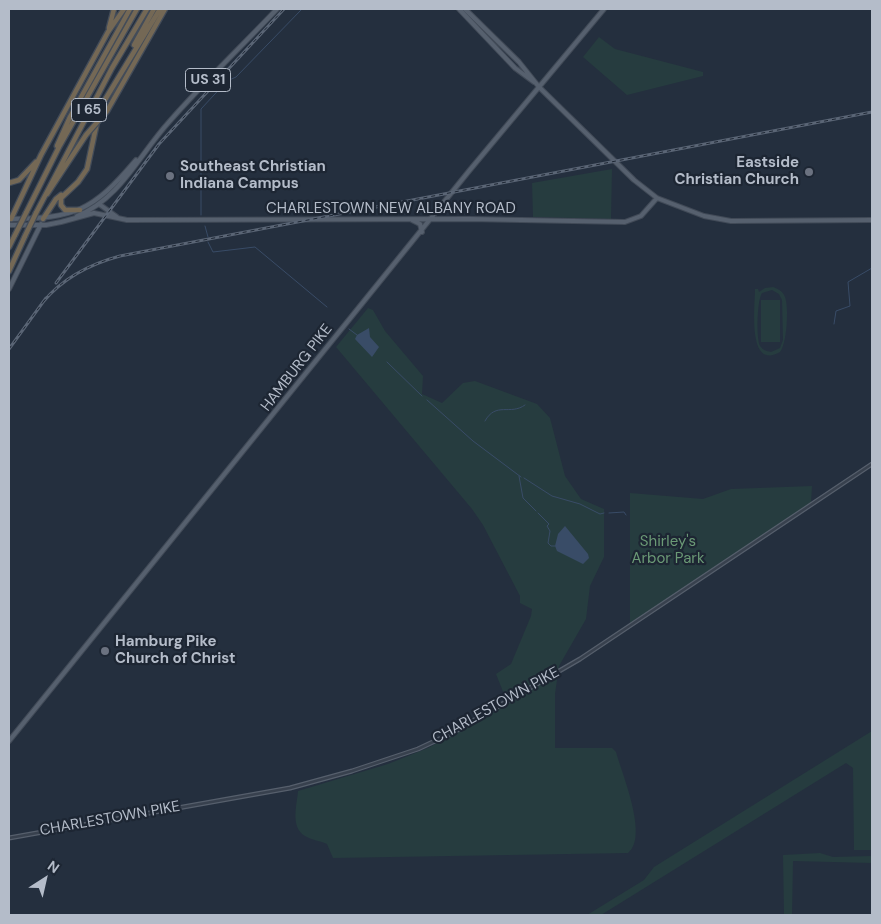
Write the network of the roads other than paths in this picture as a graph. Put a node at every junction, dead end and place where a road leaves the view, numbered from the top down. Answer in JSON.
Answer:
{"nodes":[{"id":1,"x":114,"y":9,"type":"edge"},
{"id":2,"x":124,"y":9,"type":"edge"},
{"id":3,"x":130,"y":9,"type":"edge"},
{"id":4,"x":137,"y":9,"type":"edge"},
{"id":5,"x":147,"y":9,"type":"edge"},
{"id":6,"x":154,"y":9,"type":"edge"},
{"id":7,"x":160,"y":9,"type":"edge"},
{"id":8,"x":165,"y":9,"type":"edge"},
{"id":9,"x":277,"y":9,"type":"edge"},
{"id":10,"x":459,"y":9,"type":"edge"},
{"id":11,"x":465,"y":9,"type":"edge"},
{"id":12,"x":604,"y":9,"type":"edge"},
{"id":13,"x":108,"y":32,"type":"junction"},
{"id":14,"x":113,"y":86,"type":"junction"},
{"id":15,"x":539,"y":86,"type":"junction"},
{"id":16,"x":41,"y":155,"type":"junction"},
{"id":17,"x":9,"y":183,"type":"edge"},
{"id":18,"x":66,"y":192,"type":"junction"},
{"id":19,"x":34,"y":196,"type":"junction"},
{"id":20,"x":657,"y":198,"type":"junction"},
{"id":21,"x":97,"y":202,"type":"junction"},
{"id":22,"x":38,"y":207,"type":"junction"},
{"id":23,"x":80,"y":210,"type":"junction"},
{"id":24,"x":117,"y":217,"type":"junction"},
{"id":25,"x":42,"y":219,"type":"junction"},
{"id":26,"x":410,"y":219,"type":"junction"},
{"id":27,"x":432,"y":219,"type":"junction"},
{"id":28,"x":872,"y":220,"type":"edge"},
{"id":29,"x":9,"y":221,"type":"edge"},
{"id":30,"x":60,"y":222,"type":"junction"},
{"id":31,"x":40,"y":225,"type":"junction"},
{"id":32,"x":422,"y":232,"type":"junction"},
{"id":33,"x":9,"y":247,"type":"edge"},
{"id":34,"x":9,"y":271,"type":"edge"},
{"id":35,"x":9,"y":289,"type":"edge"},
{"id":36,"x":872,"y":464,"type":"edge"},
{"id":37,"x":9,"y":741,"type":"edge"},
{"id":38,"x":9,"y":838,"type":"edge"}],
"edges":[{"from":1,"to":13,"type":"highway"},
{"from":2,"to":13,"type":"highway"},
{"from":3,"to":19,"type":"highway"},
{"from":4,"to":19,"type":"highway","number":"I 65"},
{"from":5,"to":22,"type":"highway","number":"I 65"},
{"from":6,"to":14,"type":"highway"},
{"from":7,"to":14,"type":"highway"},
{"from":8,"to":22,"type":"highway","bridge":true},
{"from":9,"to":21,"type":"main road","number":"US 31"},
{"from":10,"to":15,"type":"main road"},
{"from":11,"to":15,"type":"main road"},
{"from":12,"to":15,"type":"main road","name":"HAMBURG PIKE"},
{"from":13,"to":16,"type":"highway"},
{"from":14,"to":18,"type":"highway"},
{"from":15,"to":20,"type":"main road"},
{"from":15,"to":27,"type":"main road","name":"HAMBURG PIKE"},
{"from":16,"to":17,"type":"highway"},
{"from":16,"to":29,"type":"highway"},
{"from":18,"to":23,"type":"highway"},
{"from":18,"to":25,"type":"highway"},
{"from":19,"to":33,"type":"highway","number":"I 65","bridge":true},
{"from":20,"to":27,"type":"main road","name":"CHARLESTOWN NEW ALBANY ROAD"},
{"from":20,"to":28,"type":"main road"},
{"from":21,"to":23,"type":"main road","number":"US 31"},
{"from":21,"to":24,"type":"main road","name":"CHARLESTOWN NEW ALBANY ROAD"},
{"from":21,"to":30,"type":"main road","number":"US 31"},
{"from":22,"to":34,"type":"highway","number":"I 65","bridge":true},
{"from":23,"to":25,"type":"main road","number":"US 31"},
{"from":24,"to":26,"type":"main road","name":"CHARLESTOWN NEW ALBANY ROAD"},
{"from":24,"to":30,"type":"main road","name":"CHARLESTOWN NEW ALBANY ROAD"},
{"from":25,"to":29,"type":"main road","number":"US 31"},
{"from":25,"to":31,"type":"main road"},
{"from":26,"to":27,"type":"main road","name":"CHARLESTOWN NEW ALBANY ROAD"},
{"from":26,"to":32,"type":"main road"},
{"from":27,"to":32,"type":"main road","name":"HAMBURG PIKE"},
{"from":29,"to":31,"type":"main road"},
{"from":30,"to":31,"type":"main road","number":"US 31"},
{"from":31,"to":35,"type":"main road"},
{"from":32,"to":37,"type":"main road","name":"HAMBURG PIKE"},
{"from":36,"to":38,"type":"street","name":"CHARLESTOWN PIKE"}]}
